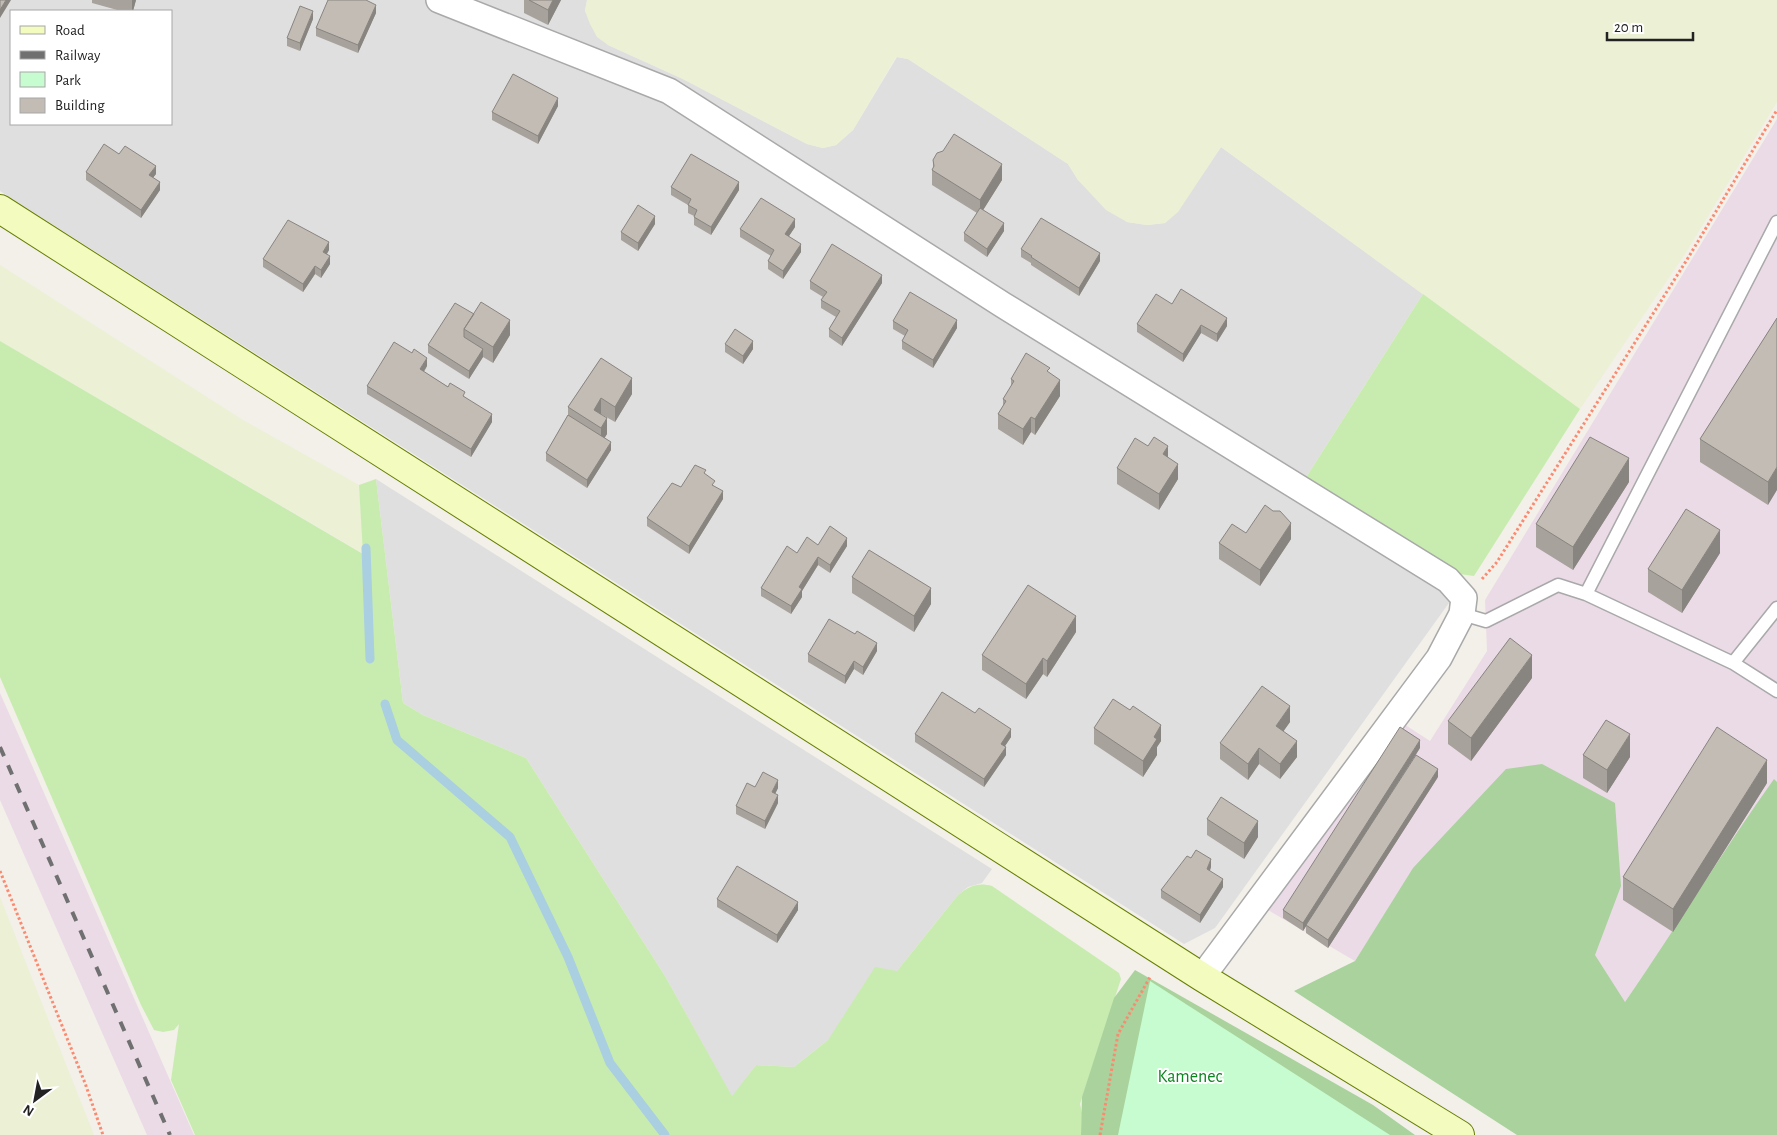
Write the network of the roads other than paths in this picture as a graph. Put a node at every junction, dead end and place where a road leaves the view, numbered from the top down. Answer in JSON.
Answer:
{"nodes":[{"id":1,"x":439,"y":0,"type":"edge"},
{"id":2,"x":0,"y":209,"type":"edge"},
{"id":3,"x":1777,"y":222,"type":"edge"},
{"id":4,"x":1586,"y":594,"type":"junction"},
{"id":5,"x":1463,"y":606,"type":"junction"},
{"id":6,"x":1777,"y":608,"type":"edge"},
{"id":7,"x":1733,"y":663,"type":"junction"},
{"id":8,"x":1777,"y":691,"type":"edge"},
{"id":9,"x":1202,"y":977,"type":"junction"},
{"id":10,"x":1460,"y":1135,"type":"edge"}],
"edges":[{"from":1,"to":5,"type":"street"},
{"from":2,"to":9,"type":"main road"},
{"from":3,"to":4,"type":"lane"},
{"from":4,"to":5,"type":"lane"},
{"from":4,"to":7,"type":"lane"},
{"from":5,"to":9,"type":"street"},
{"from":6,"to":7,"type":"lane"},
{"from":7,"to":8,"type":"lane"},
{"from":9,"to":10,"type":"main road"}]}
